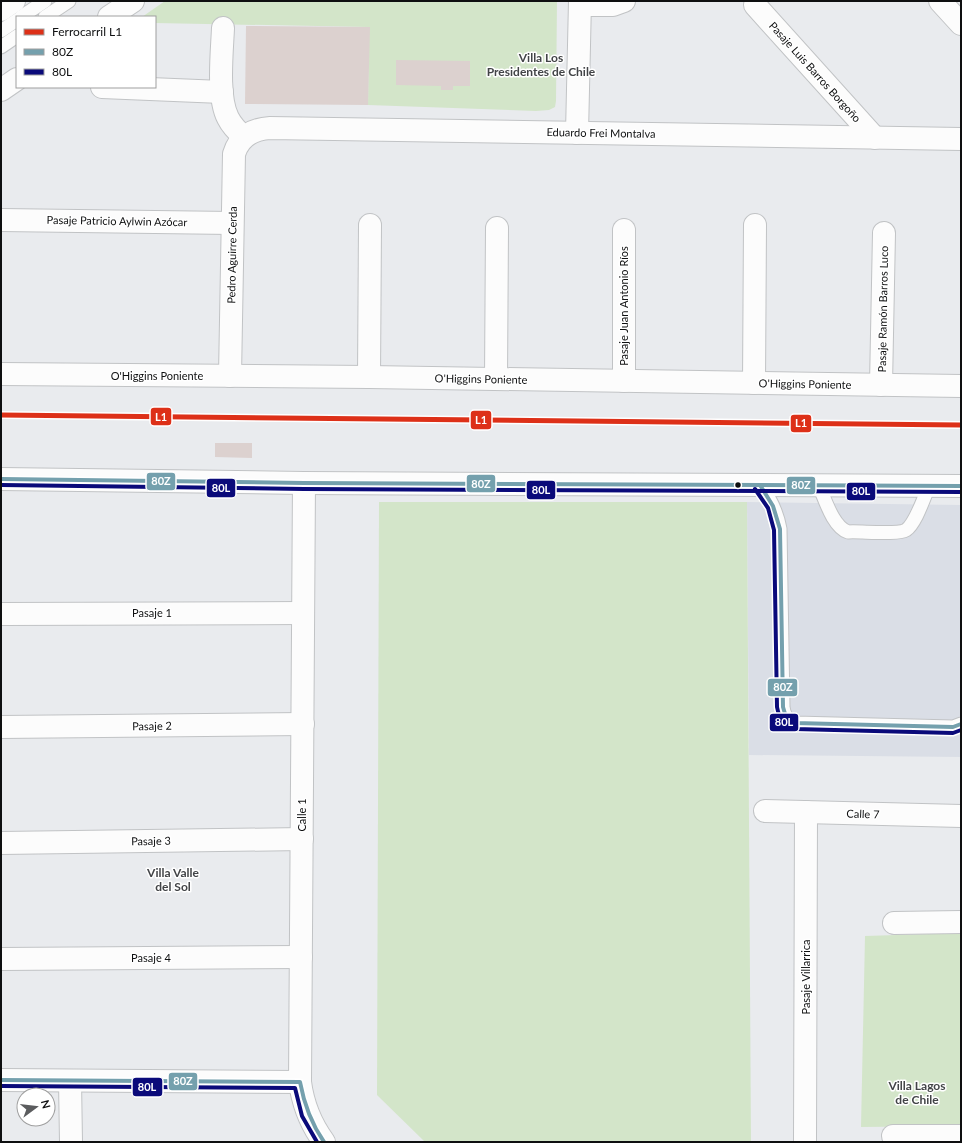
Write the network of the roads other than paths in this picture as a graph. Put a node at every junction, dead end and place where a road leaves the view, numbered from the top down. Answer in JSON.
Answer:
{"nodes":[{"id":1,"x":14,"y":1,"type":"edge"},
{"id":2,"x":45,"y":1,"type":"edge"},
{"id":3,"x":69,"y":1,"type":"edge"},
{"id":4,"x":133,"y":1,"type":"edge"},
{"id":5,"x":624,"y":1,"type":"edge"},
{"id":6,"x":940,"y":1,"type":"edge"},
{"id":7,"x":580,"y":3,"type":"edge"},
{"id":8,"x":755,"y":5,"type":"dead end"},
{"id":9,"x":1,"y":10,"type":"edge"},
{"id":10,"x":22,"y":16,"type":"edge"},
{"id":11,"x":47,"y":16,"type":"edge"},
{"id":12,"x":110,"y":16,"type":"edge"},
{"id":13,"x":16,"y":21,"type":"edge"},
{"id":14,"x":961,"y":24,"type":"edge"},
{"id":15,"x":223,"y":28,"type":"dead end"},
{"id":16,"x":1,"y":31,"type":"edge"},
{"id":17,"x":16,"y":37,"type":"edge"},
{"id":18,"x":1,"y":47,"type":"edge"},
{"id":19,"x":16,"y":80,"type":"edge"},
{"id":20,"x":136,"y":88,"type":"edge"},
{"id":21,"x":1,"y":90,"type":"edge"},
{"id":22,"x":222,"y":92,"type":"junction"},
{"id":23,"x":577,"y":133,"type":"junction"},
{"id":24,"x":244,"y":137,"type":"junction"},
{"id":25,"x":875,"y":138,"type":"junction"},
{"id":26,"x":961,"y":139,"type":"edge"},
{"id":27,"x":1,"y":220,"type":"edge"},
{"id":28,"x":232,"y":223,"type":"junction"},
{"id":29,"x":755,"y":224,"type":"dead end"},
{"id":30,"x":370,"y":225,"type":"dead end"},
{"id":31,"x":497,"y":228,"type":"dead end"},
{"id":32,"x":624,"y":230,"type":"dead end"},
{"id":33,"x":884,"y":233,"type":"dead end"},
{"id":34,"x":1,"y":374,"type":"edge"},
{"id":35,"x":230,"y":376,"type":"junction"},
{"id":36,"x":369,"y":377,"type":"junction"},
{"id":37,"x":496,"y":379,"type":"junction"},
{"id":38,"x":624,"y":382,"type":"junction"},
{"id":39,"x":754,"y":384,"type":"junction"},
{"id":40,"x":881,"y":385,"type":"junction"},
{"id":41,"x":961,"y":386,"type":"edge"},
{"id":42,"x":1,"y":479,"type":"edge"},
{"id":43,"x":304,"y":483,"type":"junction"},
{"id":44,"x":760,"y":485,"type":"junction"},
{"id":45,"x":819,"y":486,"type":"junction"},
{"id":46,"x":929,"y":486,"type":"junction"},
{"id":47,"x":961,"y":486,"type":"edge"},
{"id":48,"x":303,"y":613,"type":"junction"},
{"id":49,"x":1,"y":614,"type":"edge"},
{"id":50,"x":303,"y":724,"type":"junction"},
{"id":51,"x":961,"y":724,"type":"edge"},
{"id":52,"x":1,"y":727,"type":"edge"},
{"id":53,"x":765,"y":811,"type":"dead end"},
{"id":54,"x":806,"y":812,"type":"junction"},
{"id":55,"x":961,"y":816,"type":"edge"},
{"id":56,"x":302,"y":839,"type":"junction"},
{"id":57,"x":1,"y":843,"type":"edge"},
{"id":58,"x":961,"y":922,"type":"edge"},
{"id":59,"x":894,"y":923,"type":"dead end"},
{"id":60,"x":301,"y":957,"type":"junction"},
{"id":61,"x":1,"y":959,"type":"edge"},
{"id":62,"x":1,"y":1080,"type":"edge"},
{"id":63,"x":70,"y":1081,"type":"junction"},
{"id":64,"x":300,"y":1082,"type":"junction"},
{"id":65,"x":893,"y":1136,"type":"dead end"},
{"id":66,"x":961,"y":1136,"type":"edge"},
{"id":67,"x":71,"y":1142,"type":"edge"},
{"id":68,"x":324,"y":1142,"type":"edge"},
{"id":69,"x":806,"y":1142,"type":"edge"}],
"edges":[{"from":1,"to":9,"type":"street"},
{"from":2,"to":10,"type":"lane"},
{"from":3,"to":11,"type":"lane"},
{"from":4,"to":12,"type":"street"},
{"from":5,"to":7,"type":"street"},
{"from":6,"to":14,"type":"street"},
{"from":7,"to":23,"type":"street"},
{"from":8,"to":25,"type":"street","name":"Pasaje Luis Barros Borgoño"},
{"from":13,"to":16,"type":"lane"},
{"from":15,"to":22,"type":"street"},
{"from":17,"to":18,"type":"lane"},
{"from":19,"to":21,"type":"street"},
{"from":20,"to":22,"type":"street"},
{"from":22,"to":24,"type":"street"},
{"from":23,"to":24,"type":"street","name":"Eduardo Frei Montalva"},
{"from":23,"to":25,"type":"street","name":"Eduardo Frei Montalva"},
{"from":24,"to":28,"type":"street","name":"Pedro Aguirre Cerda"},
{"from":25,"to":26,"type":"street","name":"Eduardo Frei Montalva"},
{"from":27,"to":28,"type":"street","name":"Pasaje Patricio Aylwin Azócar"},
{"from":28,"to":35,"type":"street","name":"Pedro Aguirre Cerda"},
{"from":29,"to":39,"type":"street"},
{"from":30,"to":36,"type":"street"},
{"from":31,"to":37,"type":"street"},
{"from":32,"to":38,"type":"street","name":"Pasaje Juan Antonio Ríos"},
{"from":33,"to":40,"type":"street","name":"Pasaje Ramón Barros Luco"},
{"from":34,"to":35,"type":"street","name":"O'Higgins Poniente"},
{"from":35,"to":36,"type":"street","name":"O'Higgins Poniente"},
{"from":36,"to":37,"type":"street","name":"O'Higgins Poniente"},
{"from":37,"to":38,"type":"street","name":"O'Higgins Poniente"},
{"from":38,"to":39,"type":"street","name":"O'Higgins Poniente"},
{"from":39,"to":40,"type":"street","name":"O'Higgins Poniente"},
{"from":40,"to":41,"type":"street","name":"O'Higgins Poniente"},
{"from":42,"to":43,"type":"street"},
{"from":43,"to":44,"type":"street"},
{"from":43,"to":48,"type":"street","name":"Calle 1"},
{"from":44,"to":45,"type":"street"},
{"from":44,"to":51,"type":"lane"},
{"from":45,"to":46,"type":"street"},
{"from":45,"to":46,"type":"lane"},
{"from":46,"to":47,"type":"street"},
{"from":48,"to":49,"type":"street","name":"Pasaje 1"},
{"from":48,"to":50,"type":"street","name":"Calle 1"},
{"from":50,"to":52,"type":"street","name":"Pasaje 2"},
{"from":50,"to":56,"type":"street","name":"Calle 1"},
{"from":53,"to":54,"type":"street","name":"Calle 7"},
{"from":54,"to":55,"type":"street","name":"Calle 7"},
{"from":54,"to":69,"type":"street","name":"Pasaje Villarrica"},
{"from":56,"to":57,"type":"street","name":"Pasaje 3"},
{"from":56,"to":60,"type":"street","name":"Calle 1"},
{"from":58,"to":59,"type":"street"},
{"from":60,"to":61,"type":"street","name":"Pasaje 4"},
{"from":60,"to":64,"type":"street","name":"Calle 1"},
{"from":62,"to":63,"type":"street"},
{"from":63,"to":64,"type":"street"},
{"from":63,"to":67,"type":"street"},
{"from":64,"to":68,"type":"street","name":"Calle 1"},
{"from":65,"to":66,"type":"street"}]}
